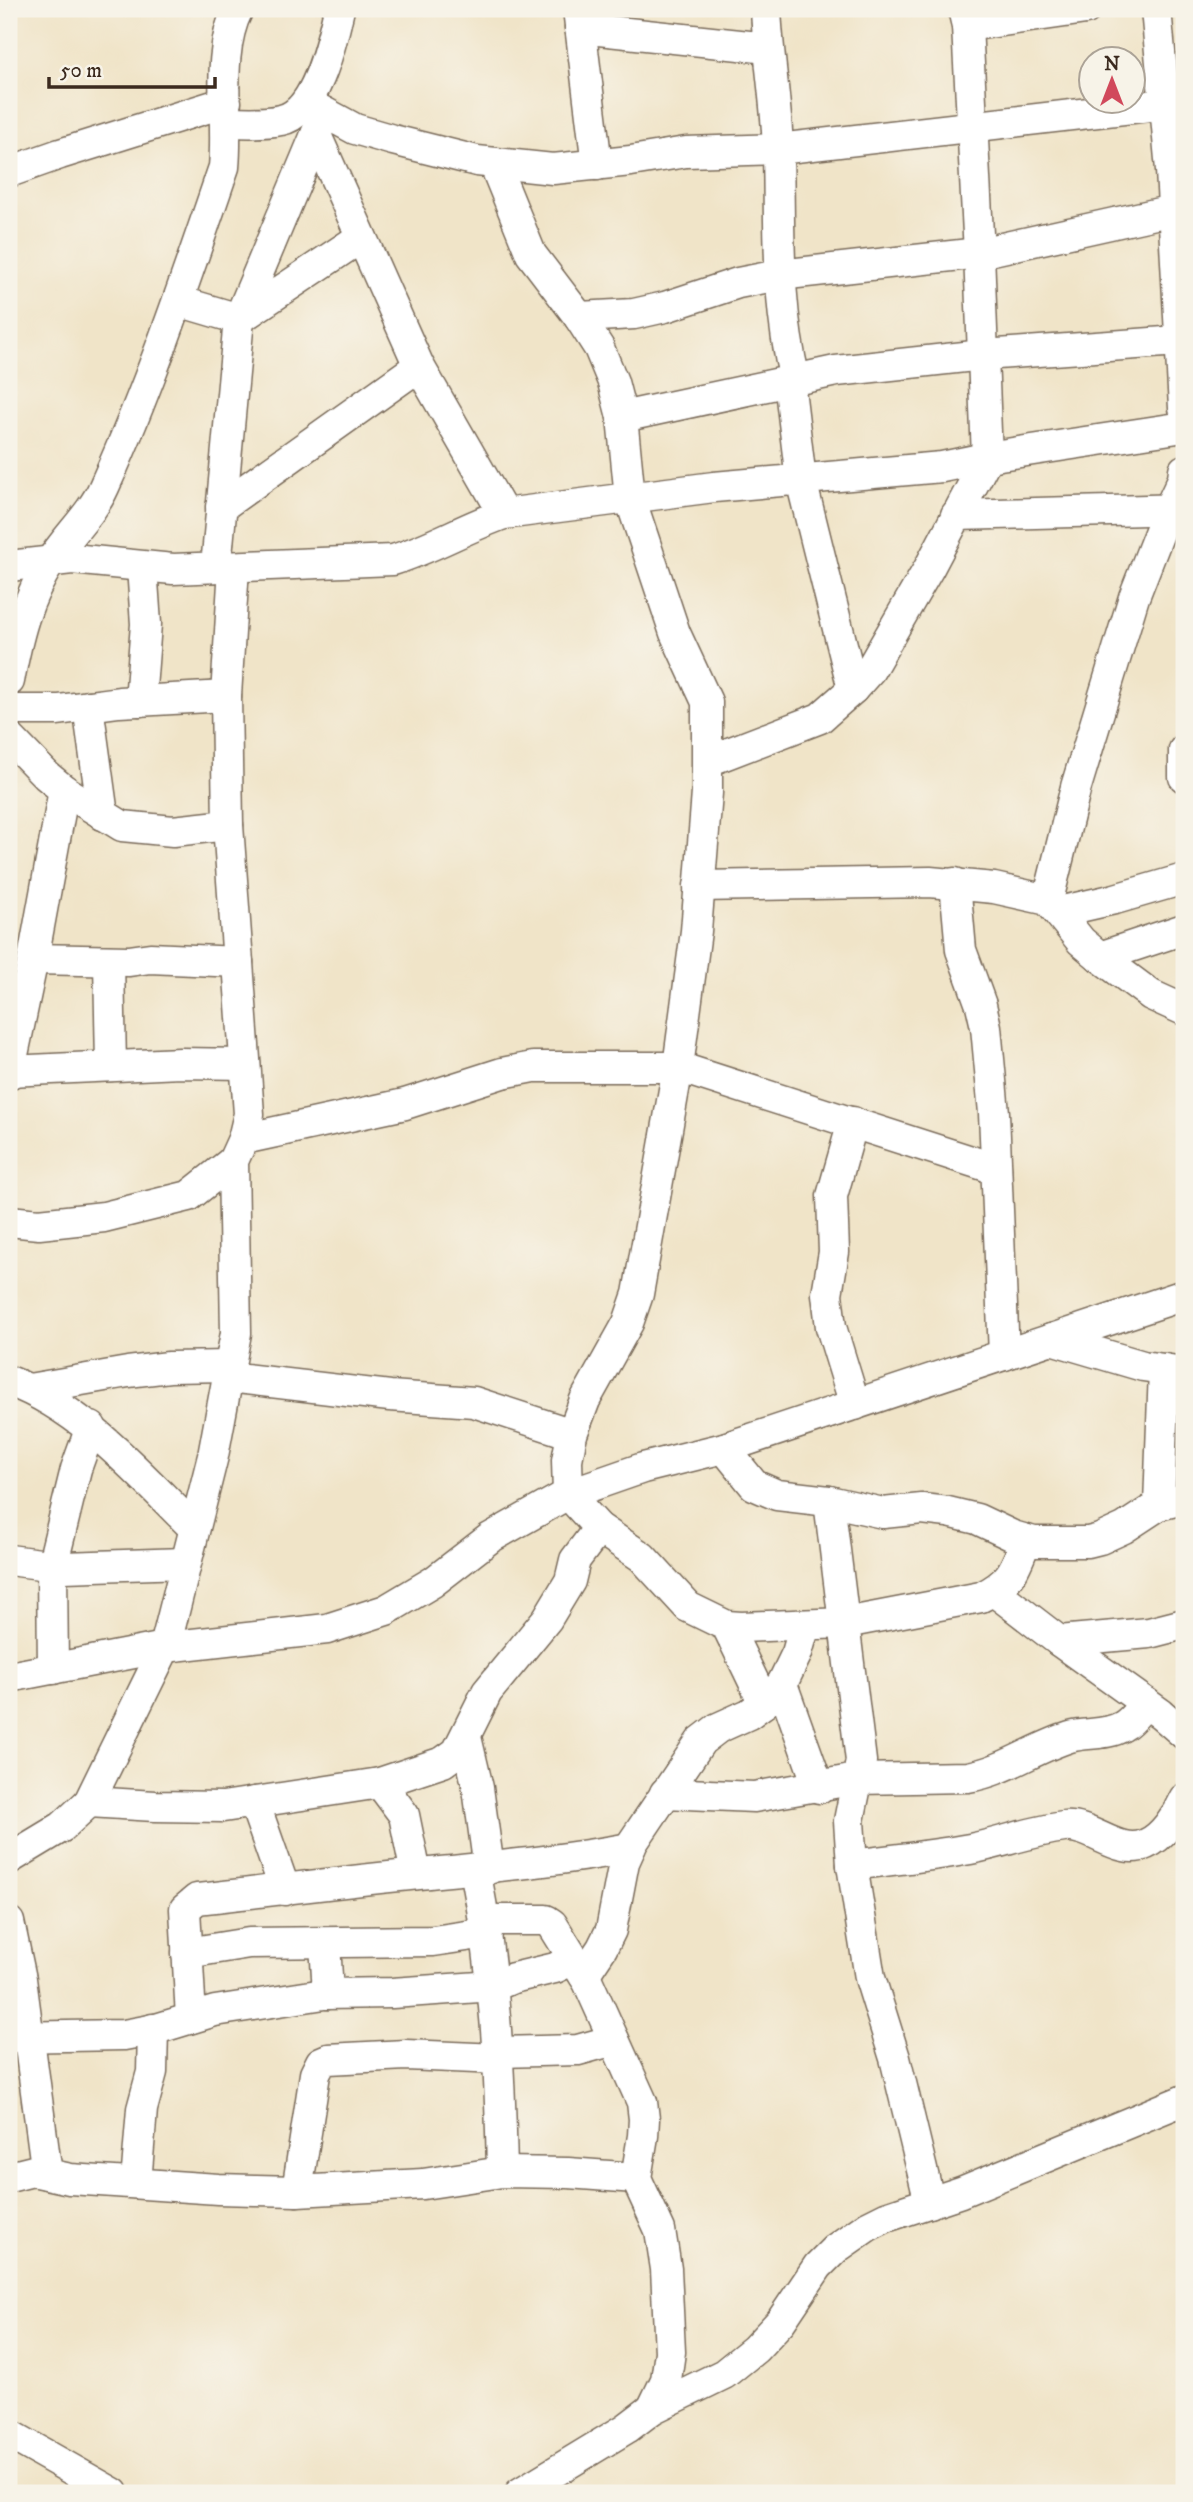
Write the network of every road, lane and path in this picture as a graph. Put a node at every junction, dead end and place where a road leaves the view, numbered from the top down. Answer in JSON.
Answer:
{"nodes":[{"id":1,"x":238,"y":9,"type":"edge"},
{"id":2,"x":340,"y":9,"type":"edge"},
{"id":3,"x":766,"y":9,"type":"edge"},
{"id":4,"x":1086,"y":9,"type":"edge"},
{"id":5,"x":1156,"y":9,"type":"edge"},
{"id":6,"x":965,"y":17,"type":"edge"},
{"id":7,"x":579,"y":18,"type":"edge"},
{"id":8,"x":768,"y":48,"type":"junction"},
{"id":9,"x":1175,"y":103,"type":"edge"},
{"id":10,"x":226,"y":112,"type":"junction"},
{"id":11,"x":316,"y":117,"type":"junction"},
{"id":12,"x":972,"y":127,"type":"junction"},
{"id":13,"x":778,"y":149,"type":"junction"},
{"id":14,"x":494,"y":163,"type":"junction"},
{"id":15,"x":597,"y":165,"type":"junction"},
{"id":16,"x":9,"y":172,"type":"edge"},
{"id":17,"x":1173,"y":210,"type":"junction"},
{"id":18,"x":360,"y":238,"type":"junction"},
{"id":19,"x":979,"y":253,"type":"junction"},
{"id":20,"x":779,"y":275,"type":"junction"},
{"id":21,"x":178,"y":301,"type":"junction"},
{"id":22,"x":579,"y":317,"type":"junction"},
{"id":23,"x":239,"y":319,"type":"junction"},
{"id":24,"x":1180,"y":333,"type":"edge"},
{"id":25,"x":983,"y":355,"type":"junction"},
{"id":26,"x":419,"y":366,"type":"junction"},
{"id":27,"x":792,"y":380,"type":"junction"},
{"id":28,"x":1184,"y":408,"type":"edge"},
{"id":29,"x":622,"y":417,"type":"junction"},
{"id":30,"x":1184,"y":427,"type":"edge"},
{"id":31,"x":987,"y":458,"type":"junction"},
{"id":32,"x":1184,"y":470,"type":"edge"},
{"id":33,"x":802,"y":480,"type":"junction"},
{"id":34,"x":630,"y":498,"type":"junction"},
{"id":35,"x":221,"y":507,"type":"junction"},
{"id":36,"x":1176,"y":509,"type":"edge"},
{"id":37,"x":504,"y":514,"type":"junction"},
{"id":38,"x":956,"y":515,"type":"junction"},
{"id":39,"x":51,"y":561,"type":"junction"},
{"id":40,"x":9,"y":566,"type":"edge"},
{"id":41,"x":142,"y":567,"type":"junction"},
{"id":42,"x":225,"y":567,"type":"junction"},
{"id":43,"x":9,"y":681,"type":"edge"},
{"id":44,"x":853,"y":690,"type":"junction"},
{"id":45,"x":226,"y":696,"type":"junction"},
{"id":46,"x":140,"y":701,"type":"junction"},
{"id":47,"x":88,"y":706,"type":"junction"},
{"id":48,"x":9,"y":710,"type":"edge"},
{"id":49,"x":9,"y":737,"type":"edge"},
{"id":50,"x":1184,"y":750,"type":"edge"},
{"id":51,"x":708,"y":761,"type":"junction"},
{"id":52,"x":1184,"y":777,"type":"edge"},
{"id":53,"x":64,"y":790,"type":"junction"},
{"id":54,"x":103,"y":815,"type":"junction"},
{"id":55,"x":228,"y":825,"type":"junction"},
{"id":56,"x":1184,"y":879,"type":"edge"},
{"id":57,"x":955,"y":883,"type":"junction"},
{"id":58,"x":699,"y":886,"type":"junction"},
{"id":59,"x":1053,"y":906,"type":"junction"},
{"id":60,"x":1184,"y":929,"type":"edge"},
{"id":61,"x":1100,"y":957,"type":"junction"},
{"id":62,"x":33,"y":959,"type":"junction"},
{"id":63,"x":109,"y":961,"type":"junction"},
{"id":64,"x":238,"y":962,"type":"junction"},
{"id":65,"x":1184,"y":1010,"type":"edge"},
{"id":66,"x":245,"y":1064,"type":"junction"},
{"id":67,"x":111,"y":1066,"type":"junction"},
{"id":68,"x":678,"y":1068,"type":"junction"},
{"id":69,"x":9,"y":1072,"type":"edge"},
{"id":70,"x":853,"y":1122,"type":"junction"},
{"id":71,"x":238,"y":1150,"type":"junction"},
{"id":72,"x":996,"y":1169,"type":"junction"},
{"id":73,"x":9,"y":1221,"type":"edge"},
{"id":74,"x":1180,"y":1293,"type":"edge"},
{"id":75,"x":1051,"y":1339,"type":"junction"},
{"id":76,"x":1004,"y":1355,"type":"junction"},
{"id":77,"x":1174,"y":1371,"type":"edge"},
{"id":78,"x":229,"y":1372,"type":"junction"},
{"id":79,"x":19,"y":1385,"type":"edge"},
{"id":80,"x":855,"y":1405,"type":"junction"},
{"id":81,"x":91,"y":1427,"type":"junction"},
{"id":82,"x":572,"y":1434,"type":"junction"},
{"id":83,"x":724,"y":1448,"type":"junction"},
{"id":84,"x":568,"y":1494,"type":"junction"},
{"id":85,"x":829,"y":1500,"type":"junction"},
{"id":86,"x":1171,"y":1502,"type":"edge"},
{"id":87,"x":194,"y":1528,"type":"junction"},
{"id":88,"x":599,"y":1528,"type":"junction"},
{"id":89,"x":1026,"y":1540,"type":"junction"},
{"id":90,"x":9,"y":1560,"type":"edge"},
{"id":91,"x":185,"y":1563,"type":"junction"},
{"id":92,"x":52,"y":1567,"type":"junction"},
{"id":93,"x":994,"y":1591,"type":"junction"},
{"id":94,"x":845,"y":1623,"type":"junction"},
{"id":95,"x":1184,"y":1624,"type":"edge"},
{"id":96,"x":805,"y":1625,"type":"junction"},
{"id":97,"x":727,"y":1626,"type":"junction"},
{"id":98,"x":1059,"y":1641,"type":"junction"},
{"id":99,"x":165,"y":1647,"type":"junction"},
{"id":100,"x":53,"y":1669,"type":"junction"},
{"id":101,"x":9,"y":1677,"type":"edge"},
{"id":102,"x":773,"y":1694,"type":"junction"},
{"id":103,"x":1146,"y":1703,"type":"junction"},
{"id":104,"x":1184,"y":1734,"type":"edge"},
{"id":105,"x":466,"y":1737,"type":"junction"},
{"id":106,"x":858,"y":1779,"type":"junction"},
{"id":107,"x":380,"y":1783,"type":"junction"},
{"id":108,"x":819,"y":1787,"type":"junction"},
{"id":109,"x":665,"y":1793,"type":"junction"},
{"id":110,"x":1184,"y":1800,"type":"edge"},
{"id":111,"x":89,"y":1802,"type":"junction"},
{"id":112,"x":254,"y":1802,"type":"junction"},
{"id":113,"x":630,"y":1848,"type":"junction"},
{"id":114,"x":9,"y":1859,"type":"edge"},
{"id":115,"x":852,"y":1865,"type":"junction"},
{"id":116,"x":482,"y":1869,"type":"junction"},
{"id":117,"x":416,"y":1874,"type":"junction"},
{"id":118,"x":285,"y":1890,"type":"junction"},
{"id":119,"x":9,"y":1925,"type":"edge"},
{"id":120,"x":486,"y":1927,"type":"junction"},
{"id":121,"x":325,"y":1944,"type":"junction"},
{"id":122,"x":187,"y":1953,"type":"junction"},
{"id":123,"x":579,"y":1967,"type":"junction"},
{"id":124,"x":494,"y":1986,"type":"junction"},
{"id":125,"x":328,"y":1994,"type":"junction"},
{"id":126,"x":191,"y":2018,"type":"junction"},
{"id":127,"x":153,"y":2029,"type":"junction"},
{"id":128,"x":19,"y":2037,"type":"edge"},
{"id":129,"x":614,"y":2040,"type":"junction"},
{"id":130,"x":499,"y":2055,"type":"junction"},
{"id":131,"x":1184,"y":2101,"type":"edge"},
{"id":132,"x":502,"y":2172,"type":"junction"},
{"id":133,"x":47,"y":2174,"type":"junction"},
{"id":134,"x":9,"y":2177,"type":"edge"},
{"id":135,"x":636,"y":2178,"type":"junction"},
{"id":136,"x":136,"y":2183,"type":"junction"},
{"id":137,"x":297,"y":2191,"type":"junction"},
{"id":138,"x":930,"y":2203,"type":"junction"},
{"id":139,"x":652,"y":2409,"type":"junction"},
{"id":140,"x":9,"y":2434,"type":"edge"},
{"id":141,"x":113,"y":2493,"type":"edge"},
{"id":142,"x":520,"y":2493,"type":"edge"}],
"edges":[{"from":1,"to":10,"type":"street"},
{"from":2,"to":11,"type":"street"},
{"from":3,"to":8,"type":"street"},
{"from":4,"to":6,"type":"street"},
{"from":5,"to":9,"type":"street"},
{"from":6,"to":12,"type":"street"},
{"from":7,"to":8,"type":"street"},
{"from":7,"to":15,"type":"street"},
{"from":8,"to":13,"type":"street"},
{"from":9,"to":12,"type":"street"},
{"from":9,"to":17,"type":"street"},
{"from":10,"to":11,"type":"street"},
{"from":10,"to":16,"type":"street"},
{"from":10,"to":21,"type":"street"},
{"from":11,"to":14,"type":"street"},
{"from":11,"to":18,"type":"street"},
{"from":11,"to":23,"type":"street"},
{"from":12,"to":13,"type":"street"},
{"from":12,"to":19,"type":"street"},
{"from":13,"to":15,"type":"street"},
{"from":13,"to":20,"type":"street"},
{"from":14,"to":15,"type":"street"},
{"from":14,"to":22,"type":"street"},
{"from":17,"to":19,"type":"street"},
{"from":17,"to":24,"type":"street"},
{"from":18,"to":23,"type":"street"},
{"from":18,"to":26,"type":"street"},
{"from":19,"to":20,"type":"street"},
{"from":19,"to":25,"type":"street"},
{"from":20,"to":22,"type":"street"},
{"from":20,"to":27,"type":"street"},
{"from":21,"to":23,"type":"street"},
{"from":21,"to":39,"type":"street"},
{"from":22,"to":29,"type":"street"},
{"from":23,"to":35,"type":"street"},
{"from":24,"to":25,"type":"street"},
{"from":24,"to":28,"type":"street"},
{"from":25,"to":27,"type":"street"},
{"from":25,"to":31,"type":"street"},
{"from":26,"to":35,"type":"street"},
{"from":26,"to":37,"type":"street"},
{"from":27,"to":29,"type":"street"},
{"from":27,"to":33,"type":"street"},
{"from":29,"to":34,"type":"street"},
{"from":30,"to":31,"type":"street"},
{"from":31,"to":33,"type":"street"},
{"from":31,"to":38,"type":"street"},
{"from":32,"to":36,"type":"street"},
{"from":33,"to":34,"type":"street"},
{"from":33,"to":44,"type":"street"},
{"from":34,"to":37,"type":"street"},
{"from":34,"to":51,"type":"street"},
{"from":35,"to":42,"type":"street"},
{"from":36,"to":38,"type":"street"},
{"from":36,"to":59,"type":"street"},
{"from":37,"to":42,"type":"street"},
{"from":38,"to":44,"type":"street"},
{"from":39,"to":40,"type":"street"},
{"from":39,"to":41,"type":"street"},
{"from":39,"to":43,"type":"street"},
{"from":41,"to":42,"type":"street"},
{"from":41,"to":46,"type":"street"},
{"from":42,"to":45,"type":"street"},
{"from":44,"to":51,"type":"street"},
{"from":45,"to":46,"type":"street"},
{"from":45,"to":55,"type":"street"},
{"from":46,"to":47,"type":"street"},
{"from":47,"to":48,"type":"street"},
{"from":47,"to":54,"type":"street"},
{"from":49,"to":53,"type":"street"},
{"from":50,"to":52,"type":"street"},
{"from":51,"to":58,"type":"street"},
{"from":53,"to":54,"type":"street"},
{"from":53,"to":62,"type":"street"},
{"from":54,"to":55,"type":"street"},
{"from":55,"to":64,"type":"street"},
{"from":56,"to":59,"type":"street"},
{"from":57,"to":58,"type":"street"},
{"from":57,"to":59,"type":"street"},
{"from":57,"to":72,"type":"street"},
{"from":58,"to":68,"type":"street"},
{"from":59,"to":61,"type":"street"},
{"from":60,"to":61,"type":"street"},
{"from":61,"to":65,"type":"street"},
{"from":62,"to":63,"type":"street"},
{"from":62,"to":69,"type":"street"},
{"from":63,"to":64,"type":"street"},
{"from":63,"to":67,"type":"street"},
{"from":64,"to":66,"type":"street"},
{"from":66,"to":67,"type":"street"},
{"from":66,"to":71,"type":"street"},
{"from":67,"to":69,"type":"street"},
{"from":68,"to":70,"type":"street"},
{"from":68,"to":71,"type":"street"},
{"from":68,"to":82,"type":"street"},
{"from":70,"to":72,"type":"street"},
{"from":70,"to":80,"type":"street"},
{"from":71,"to":73,"type":"street"},
{"from":71,"to":78,"type":"street"},
{"from":72,"to":76,"type":"street"},
{"from":74,"to":75,"type":"street"},
{"from":75,"to":76,"type":"street"},
{"from":75,"to":77,"type":"street"},
{"from":76,"to":80,"type":"street"},
{"from":77,"to":86,"type":"street"},
{"from":78,"to":79,"type":"street"},
{"from":78,"to":82,"type":"street"},
{"from":78,"to":87,"type":"street"},
{"from":79,"to":81,"type":"street"},
{"from":80,"to":83,"type":"street"},
{"from":81,"to":87,"type":"street"},
{"from":81,"to":92,"type":"street"},
{"from":82,"to":84,"type":"street"},
{"from":83,"to":84,"type":"street"},
{"from":83,"to":85,"type":"street"},
{"from":84,"to":88,"type":"street"},
{"from":84,"to":99,"type":"street"},
{"from":85,"to":89,"type":"street"},
{"from":85,"to":94,"type":"street"},
{"from":86,"to":89,"type":"street"},
{"from":87,"to":91,"type":"street"},
{"from":88,"to":97,"type":"street"},
{"from":88,"to":105,"type":"street"},
{"from":89,"to":93,"type":"street"},
{"from":90,"to":92,"type":"street"},
{"from":91,"to":92,"type":"street"},
{"from":91,"to":99,"type":"street"},
{"from":92,"to":100,"type":"street"},
{"from":93,"to":94,"type":"street"},
{"from":93,"to":98,"type":"street"},
{"from":94,"to":96,"type":"street"},
{"from":94,"to":106,"type":"street"},
{"from":95,"to":98,"type":"street"},
{"from":96,"to":97,"type":"street"},
{"from":96,"to":102,"type":"street"},
{"from":97,"to":102,"type":"street"},
{"from":98,"to":103,"type":"street"},
{"from":99,"to":100,"type":"street"},
{"from":99,"to":111,"type":"street"},
{"from":100,"to":101,"type":"street"},
{"from":102,"to":108,"type":"street"},
{"from":102,"to":109,"type":"street"},
{"from":103,"to":104,"type":"street"},
{"from":103,"to":106,"type":"street"},
{"from":105,"to":107,"type":"street"},
{"from":105,"to":116,"type":"street"},
{"from":106,"to":108,"type":"street"},
{"from":106,"to":115,"type":"street"},
{"from":107,"to":112,"type":"street"},
{"from":107,"to":117,"type":"street"},
{"from":108,"to":109,"type":"street"},
{"from":109,"to":113,"type":"street"},
{"from":110,"to":115,"type":"street"},
{"from":111,"to":112,"type":"street"},
{"from":111,"to":114,"type":"street"},
{"from":112,"to":118,"type":"street"},
{"from":113,"to":116,"type":"street"},
{"from":113,"to":123,"type":"street"},
{"from":115,"to":138,"type":"street"},
{"from":116,"to":117,"type":"street"},
{"from":116,"to":120,"type":"street"},
{"from":117,"to":118,"type":"street"},
{"from":118,"to":122,"type":"street"},
{"from":119,"to":128,"type":"street"},
{"from":120,"to":121,"type":"street"},
{"from":120,"to":123,"type":"street"},
{"from":120,"to":124,"type":"street"},
{"from":121,"to":122,"type":"street"},
{"from":121,"to":125,"type":"street"},
{"from":122,"to":126,"type":"street"},
{"from":123,"to":124,"type":"street"},
{"from":123,"to":129,"type":"street"},
{"from":124,"to":125,"type":"street"},
{"from":124,"to":130,"type":"street"},
{"from":125,"to":126,"type":"street"},
{"from":126,"to":127,"type":"street"},
{"from":127,"to":128,"type":"street"},
{"from":127,"to":136,"type":"street"},
{"from":128,"to":133,"type":"street"},
{"from":129,"to":130,"type":"street"},
{"from":129,"to":135,"type":"street"},
{"from":130,"to":132,"type":"street"},
{"from":130,"to":137,"type":"street"},
{"from":131,"to":138,"type":"street"},
{"from":132,"to":135,"type":"street"},
{"from":132,"to":137,"type":"street"},
{"from":133,"to":134,"type":"street"},
{"from":133,"to":136,"type":"street"},
{"from":135,"to":139,"type":"street"},
{"from":136,"to":137,"type":"street"},
{"from":138,"to":139,"type":"street"},
{"from":139,"to":142,"type":"street"},
{"from":140,"to":141,"type":"street"}]}
